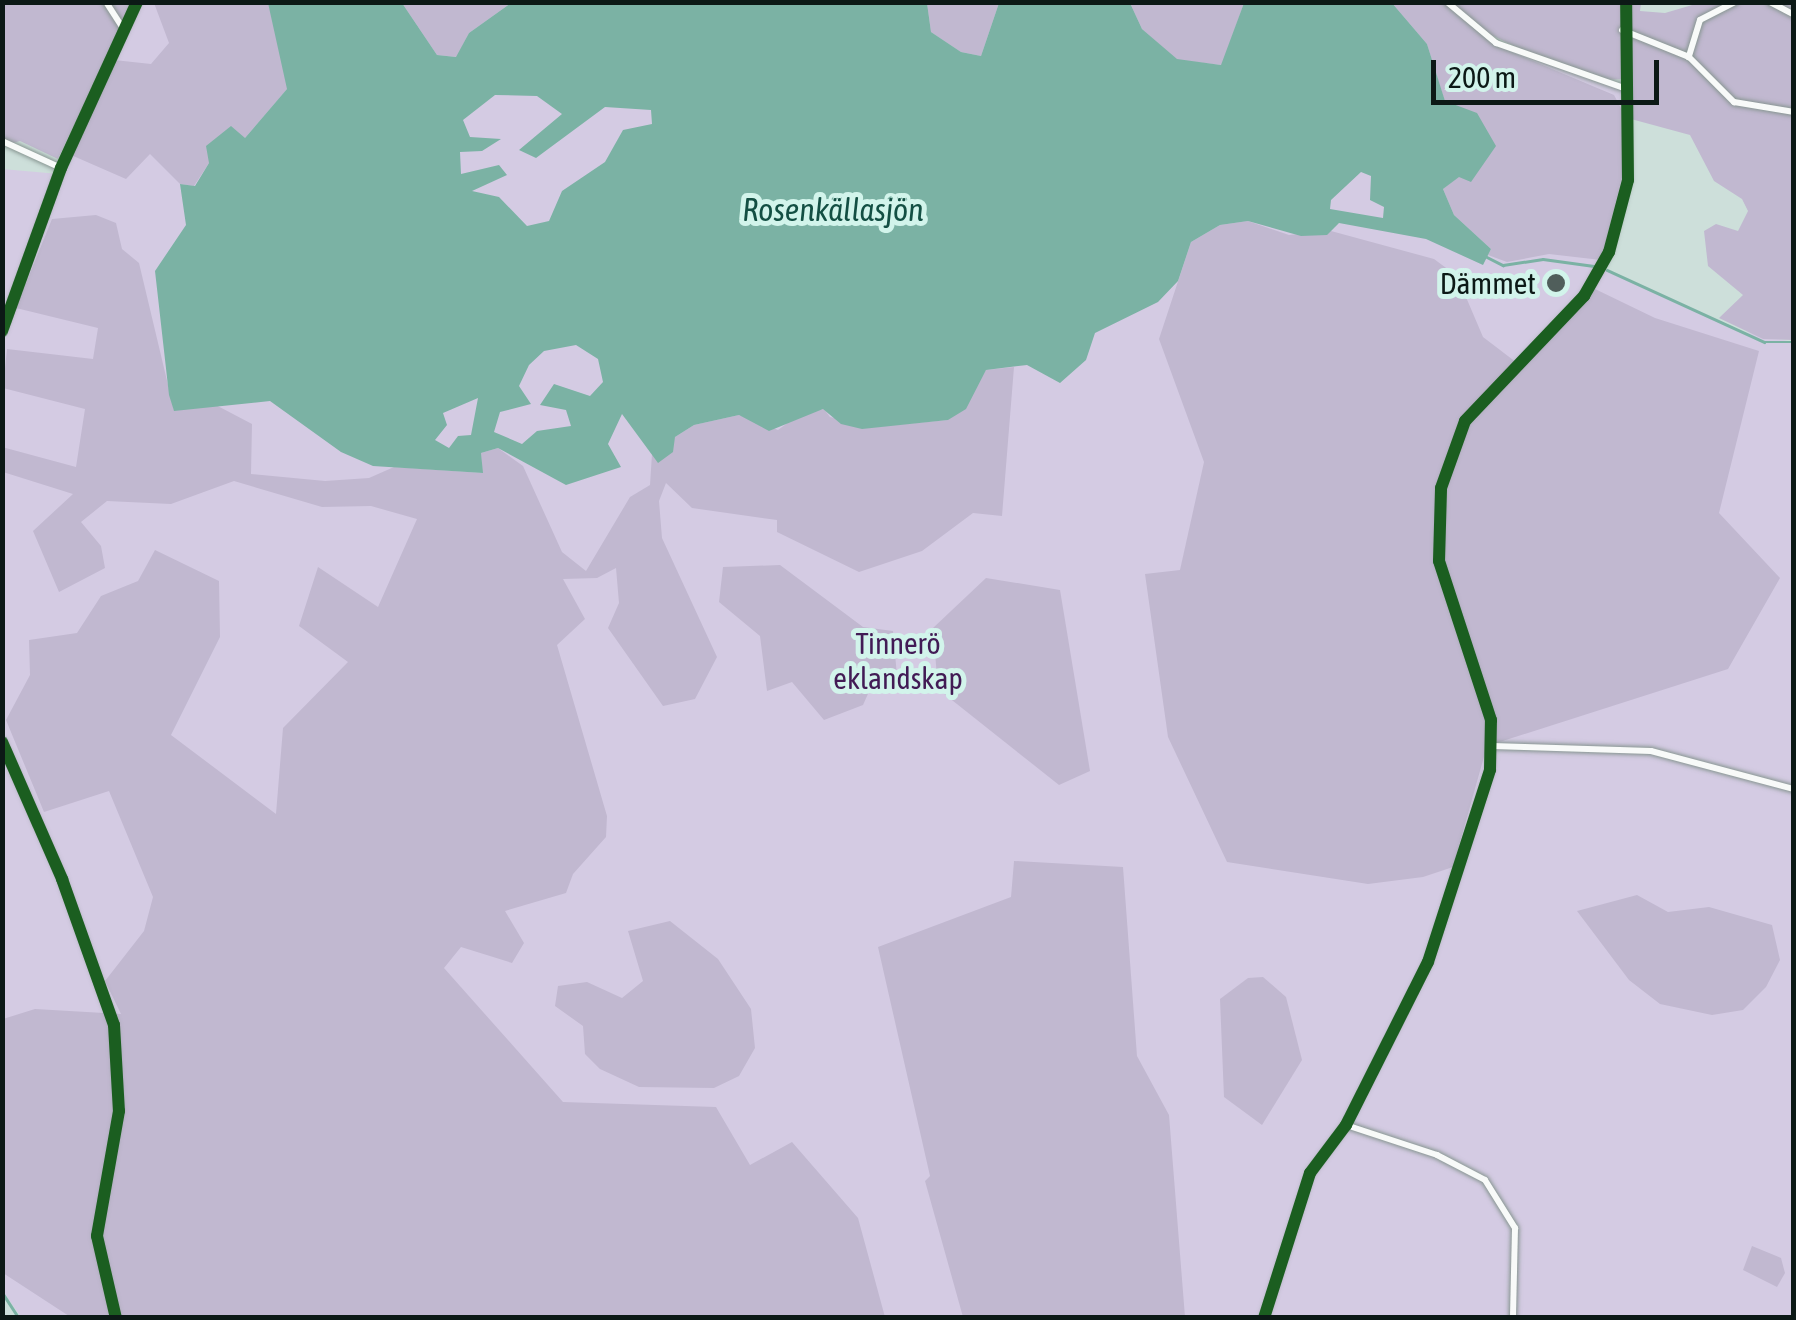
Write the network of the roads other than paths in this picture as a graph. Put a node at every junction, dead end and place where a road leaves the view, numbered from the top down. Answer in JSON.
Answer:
{"nodes":[{"id":1,"x":106,"y":2,"type":"edge"},
{"id":2,"x":136,"y":2,"type":"edge"},
{"id":3,"x":1446,"y":2,"type":"edge"},
{"id":4,"x":1626,"y":2,"type":"edge"},
{"id":5,"x":1735,"y":2,"type":"edge"},
{"id":6,"x":1770,"y":2,"type":"edge"},
{"id":7,"x":1794,"y":15,"type":"edge"},
{"id":8,"x":124,"y":29,"type":"junction"},
{"id":9,"x":1622,"y":30,"type":"junction"},
{"id":10,"x":1690,"y":57,"type":"junction"},
{"id":11,"x":1624,"y":88,"type":"junction"},
{"id":12,"x":1794,"y":112,"type":"edge"},
{"id":13,"x":2,"y":141,"type":"edge"},
{"id":14,"x":62,"y":168,"type":"junction"},
{"id":15,"x":2,"y":330,"type":"edge"},
{"id":16,"x":2,"y":742,"type":"edge"},
{"id":17,"x":1493,"y":746,"type":"junction"},
{"id":18,"x":1794,"y":789,"type":"edge"},
{"id":19,"x":1346,"y":1125,"type":"junction"},
{"id":20,"x":116,"y":1318,"type":"edge"},
{"id":21,"x":1264,"y":1318,"type":"edge"},
{"id":22,"x":1513,"y":1318,"type":"edge"}],
"edges":[{"from":1,"to":8,"type":"street"},
{"from":2,"to":8,"type":"street"},
{"from":3,"to":11,"type":"street"},
{"from":4,"to":9,"type":"street"},
{"from":5,"to":10,"type":"street"},
{"from":6,"to":7,"type":"street"},
{"from":8,"to":14,"type":"street"},
{"from":9,"to":10,"type":"street"},
{"from":9,"to":11,"type":"street"},
{"from":10,"to":12,"type":"street"},
{"from":11,"to":17,"type":"street"},
{"from":13,"to":14,"type":"street"},
{"from":14,"to":15,"type":"street"},
{"from":16,"to":20,"type":"street"},
{"from":17,"to":18,"type":"street"},
{"from":17,"to":19,"type":"street"},
{"from":19,"to":21,"type":"street"},
{"from":19,"to":22,"type":"street"}]}
